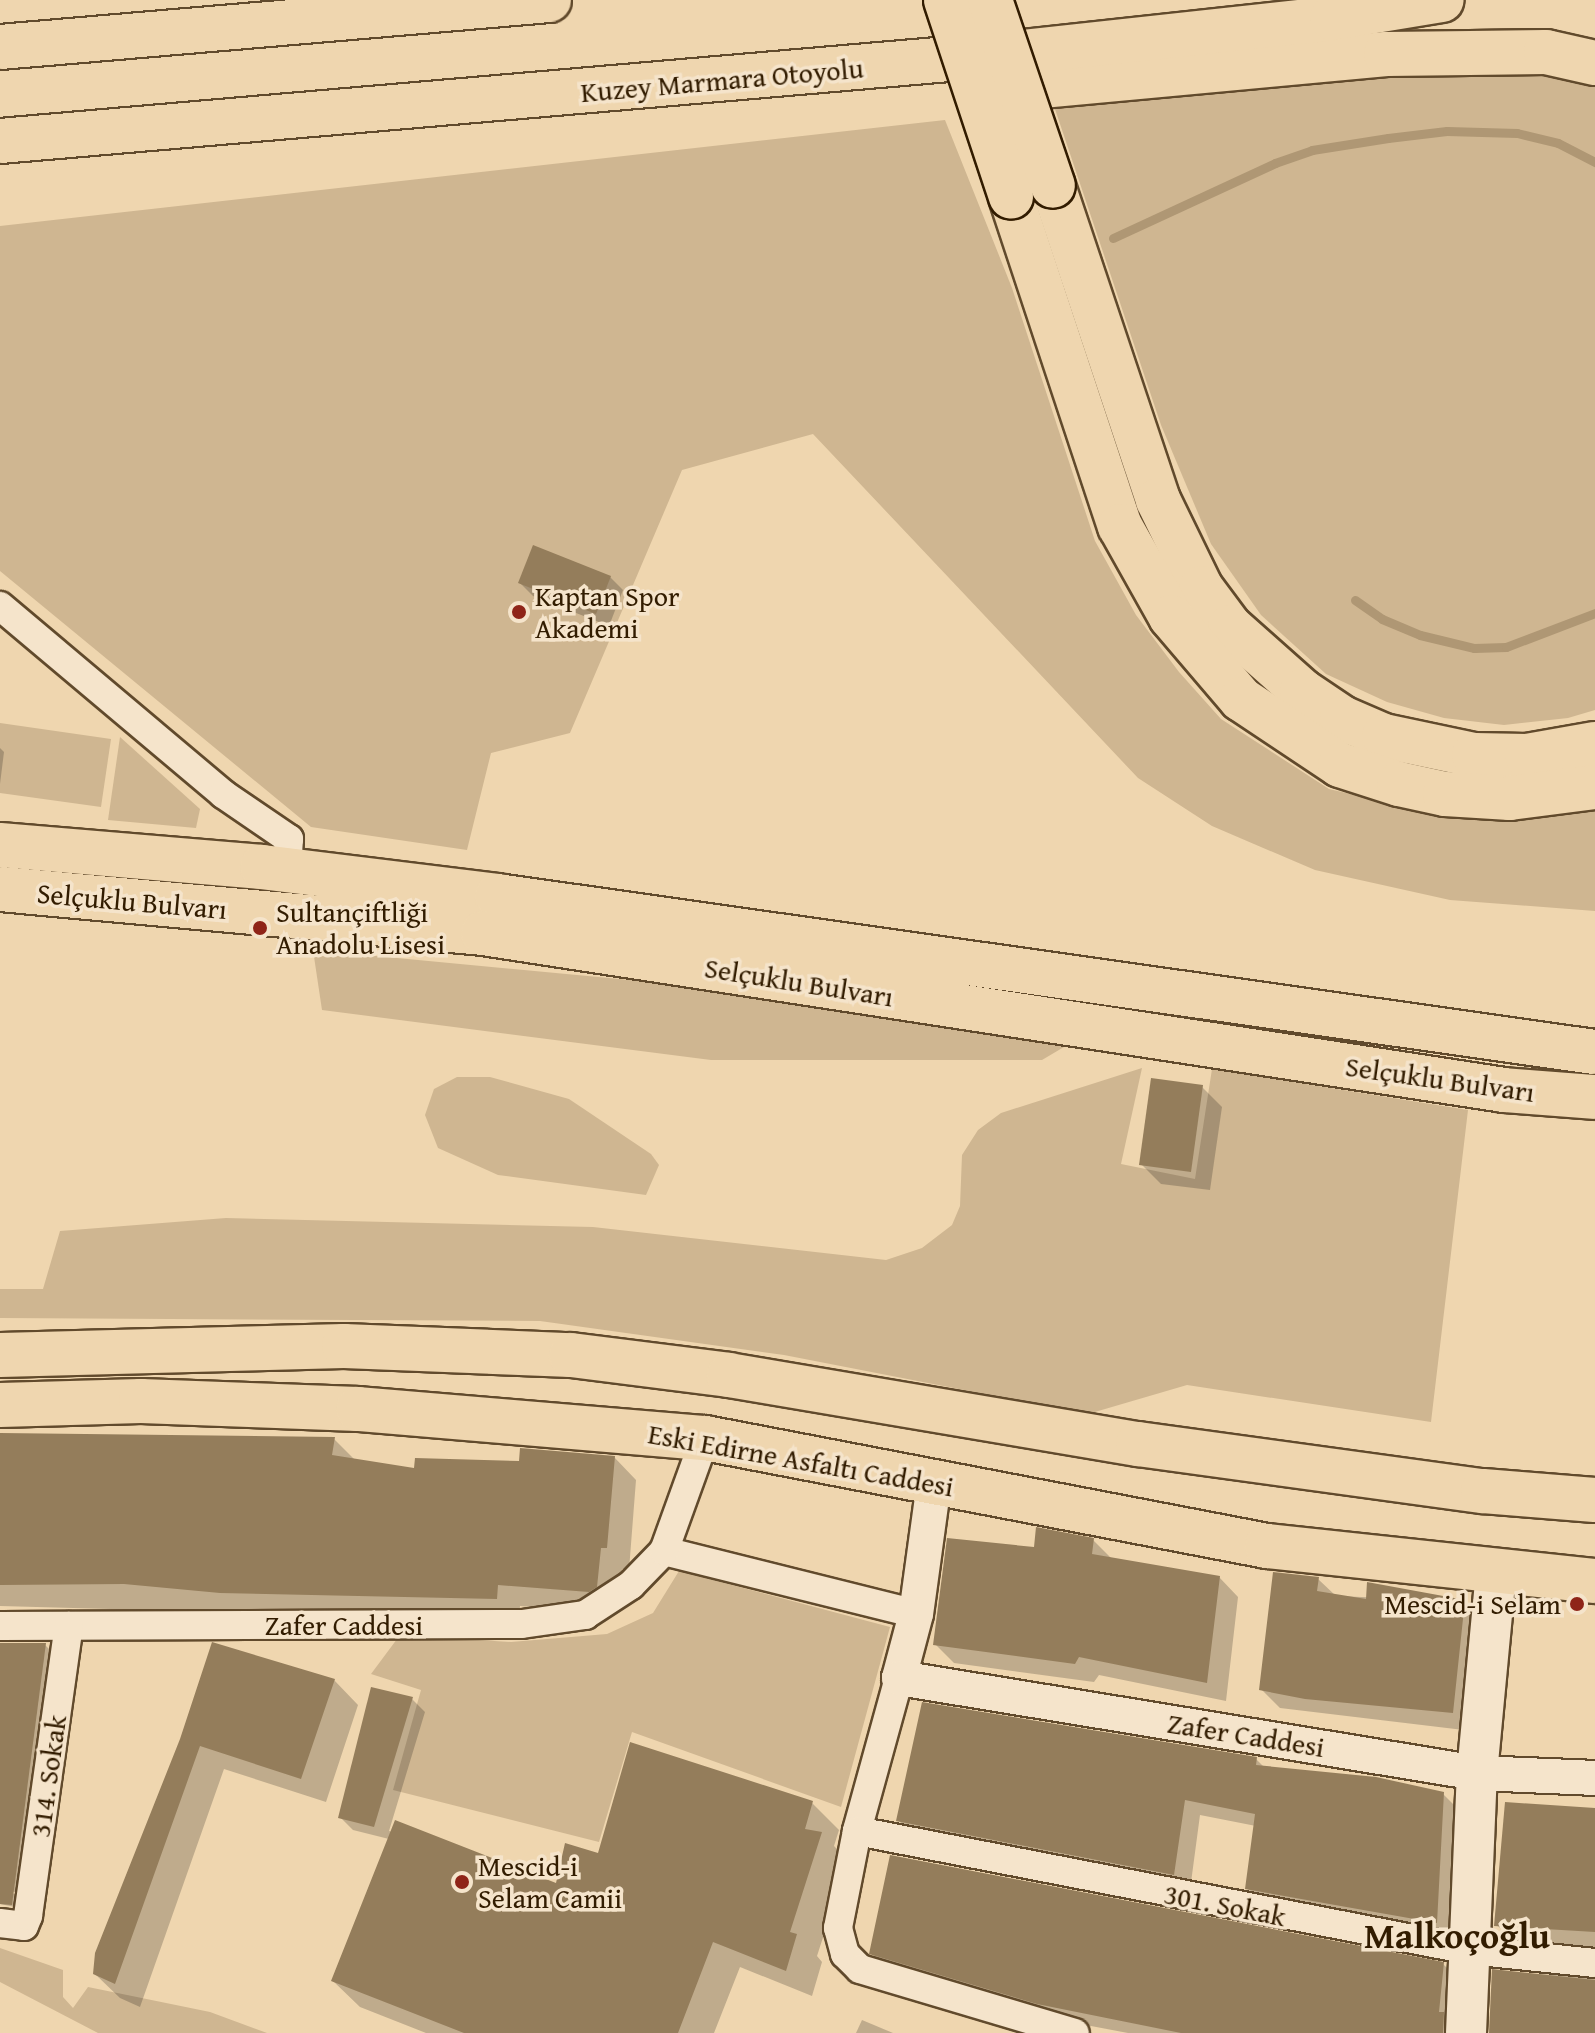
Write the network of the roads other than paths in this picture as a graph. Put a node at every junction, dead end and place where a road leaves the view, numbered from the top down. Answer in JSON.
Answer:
{"nodes":[{"id":1,"x":549,"y":0,"type":"edge"},
{"id":2,"x":946,"y":0,"type":"edge"},
{"id":3,"x":990,"y":0,"type":"edge"},
{"id":4,"x":1442,"y":0,"type":"edge"},
{"id":5,"x":0,"y":47,"type":"edge"},
{"id":6,"x":1595,"y":63,"type":"edge"},
{"id":7,"x":881,"y":66,"type":"junction"},
{"id":8,"x":0,"y":141,"type":"edge"},
{"id":9,"x":0,"y":606,"type":"edge"},
{"id":10,"x":1595,"y":744,"type":"edge"},
{"id":11,"x":1595,"y":787,"type":"edge"},
{"id":12,"x":0,"y":845,"type":"edge"},
{"id":13,"x":287,"y":870,"type":"junction"},
{"id":14,"x":0,"y":889,"type":"edge"},
{"id":15,"x":1595,"y":1052,"type":"edge"},
{"id":16,"x":1595,"y":1097,"type":"edge"},
{"id":17,"x":0,"y":1355,"type":"edge"},
{"id":18,"x":0,"y":1405,"type":"edge"},
{"id":19,"x":705,"y":1438,"type":"junction"},
{"id":20,"x":934,"y":1483,"type":"junction"},
{"id":21,"x":1576,"y":1498,"type":"edge"},
{"id":22,"x":664,"y":1551,"type":"junction"},
{"id":23,"x":1496,"y":1573,"type":"junction"},
{"id":24,"x":1595,"y":1581,"type":"edge"},
{"id":25,"x":916,"y":1614,"type":"junction"},
{"id":26,"x":0,"y":1626,"type":"edge"},
{"id":27,"x":69,"y":1626,"type":"junction"},
{"id":28,"x":899,"y":1678,"type":"junction"},
{"id":29,"x":1477,"y":1773,"type":"junction"},
{"id":30,"x":1595,"y":1778,"type":"edge"},
{"id":31,"x":857,"y":1831,"type":"junction"},
{"id":32,"x":12,"y":1924,"type":"edge"},
{"id":33,"x":1469,"y":1950,"type":"junction"},
{"id":34,"x":1595,"y":1963,"type":"edge"},
{"id":35,"x":1075,"y":2033,"type":"edge"},
{"id":36,"x":1466,"y":2033,"type":"edge"}],
"edges":[{"from":1,"to":5,"type":"main road"},
{"from":2,"to":11,"type":"main road","bridge":true},
{"from":3,"to":10,"type":"main road","bridge":true},
{"from":4,"to":7,"type":"main road","name":"Kuzey Marmara Otoyolu"},
{"from":6,"to":7,"type":"main road"},
{"from":7,"to":8,"type":"main road","name":"Kuzey Marmara Otoyolu"},
{"from":9,"to":13,"type":"street"},
{"from":12,"to":13,"type":"main road","name":"Selçuklu Bulvarı"},
{"from":13,"to":15,"type":"main road","name":"Selçuklu Bulvarı"},
{"from":14,"to":16,"type":"main road","name":"Selçuklu Bulvarı"},
{"from":17,"to":21,"type":"main road"},
{"from":18,"to":19,"type":"main road","name":"Eski Edirne Asfaltı Caddesi"},
{"from":19,"to":20,"type":"main road","name":"Eski Edirne Asfaltı Caddesi"},
{"from":19,"to":22,"type":"street","name":"Zafer Caddesi"},
{"from":20,"to":23,"type":"main road","name":"Eski Edirne Asfaltı Caddesi"},
{"from":20,"to":25,"type":"street"},
{"from":22,"to":25,"type":"street"},
{"from":22,"to":27,"type":"street","name":"Zafer Caddesi"},
{"from":23,"to":24,"type":"main road","name":"Eski Edirne Asfaltı Caddesi"},
{"from":23,"to":29,"type":"main road"},
{"from":25,"to":28,"type":"street"},
{"from":26,"to":27,"type":"street","name":"Zafer Caddesi"},
{"from":27,"to":32,"type":"street","name":"314. Sokak"},
{"from":28,"to":29,"type":"street","name":"Zafer Caddesi"},
{"from":28,"to":31,"type":"street"},
{"from":29,"to":30,"type":"street","name":"Zafer Caddesi"},
{"from":29,"to":33,"type":"main road"},
{"from":31,"to":33,"type":"street","name":"301. Sokak"},
{"from":31,"to":35,"type":"street"},
{"from":33,"to":34,"type":"street","name":"301. Sokak"},
{"from":33,"to":36,"type":"main road"}]}
